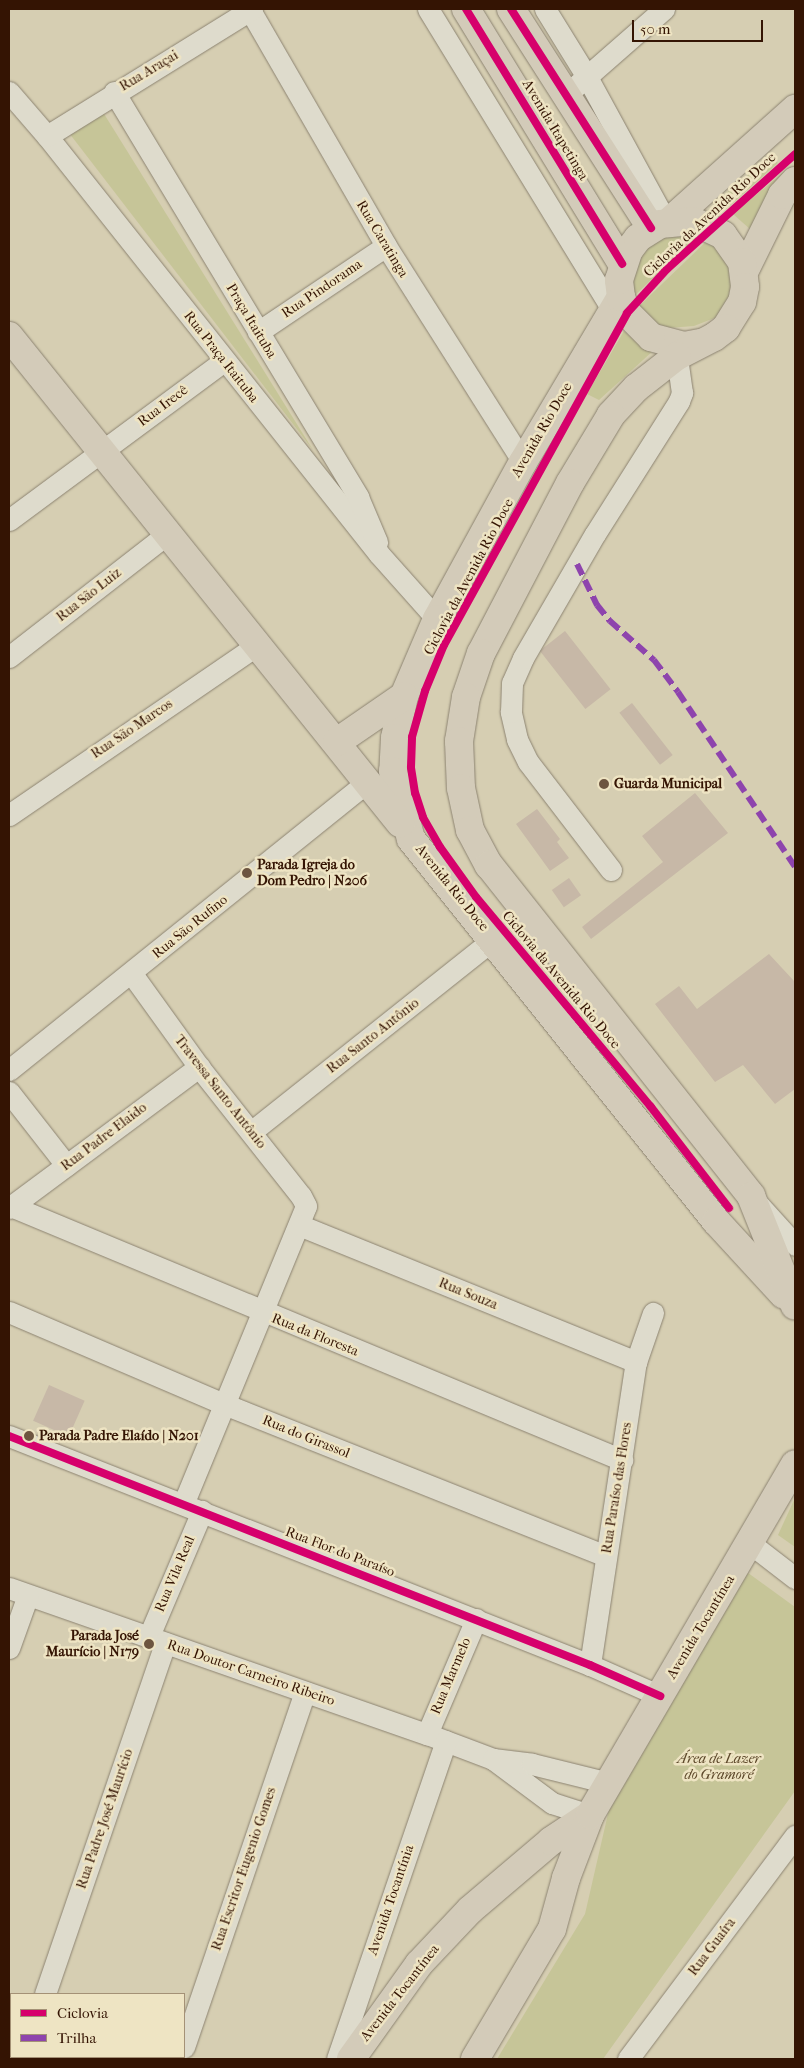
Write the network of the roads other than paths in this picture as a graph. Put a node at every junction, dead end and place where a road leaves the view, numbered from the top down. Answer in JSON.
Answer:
{"nodes":[{"id":1,"x":428,"y":9,"type":"edge"},
{"id":2,"x":466,"y":9,"type":"edge"},
{"id":3,"x":511,"y":9,"type":"edge"},
{"id":4,"x":545,"y":9,"type":"edge"},
{"id":5,"x":664,"y":9,"type":"edge"},
{"id":6,"x":251,"y":10,"type":"edge"},
{"id":7,"x":587,"y":77,"type":"junction"},
{"id":8,"x":9,"y":92,"type":"edge"},
{"id":9,"x":114,"y":92,"type":"junction"},
{"id":10,"x":565,"y":96,"type":"junction"},
{"id":11,"x":795,"y":109,"type":"edge"},
{"id":12,"x":47,"y":136,"type":"junction"},
{"id":13,"x":795,"y":181,"type":"edge"},
{"id":14,"x":662,"y":224,"type":"junction"},
{"id":15,"x":386,"y":246,"type":"junction"},
{"id":16,"x":622,"y":264,"type":"junction"},
{"id":17,"x":744,"y":272,"type":"junction"},
{"id":18,"x":617,"y":304,"type":"junction"},
{"id":19,"x":258,"y":332,"type":"junction"},
{"id":20,"x":9,"y":336,"type":"edge"},
{"id":21,"x":700,"y":343,"type":"junction"},
{"id":22,"x":677,"y":356,"type":"junction"},
{"id":23,"x":224,"y":361,"type":"junction"},
{"id":24,"x":103,"y":452,"type":"junction"},
{"id":25,"x":523,"y":462,"type":"junction"},
{"id":26,"x":9,"y":520,"type":"edge"},
{"id":27,"x":168,"y":533,"type":"junction"},
{"id":28,"x":378,"y":554,"type":"junction"},
{"id":29,"x":437,"y":619,"type":"junction"},
{"id":30,"x":257,"y":645,"type":"junction"},
{"id":31,"x":9,"y":657,"type":"edge"},
{"id":32,"x":404,"y":696,"type":"junction"},
{"id":33,"x":337,"y":742,"type":"junction"},
{"id":34,"x":369,"y":781,"type":"junction"},
{"id":35,"x":9,"y":815,"type":"edge"},
{"id":36,"x":411,"y":839,"type":"junction"},
{"id":37,"x":610,"y":870,"type":"dead end"},
{"id":38,"x":494,"y":939,"type":"junction"},
{"id":39,"x":132,"y":974,"type":"junction"},
{"id":40,"x":199,"y":1067,"type":"junction"},
{"id":41,"x":9,"y":1070,"type":"edge"},
{"id":42,"x":9,"y":1092,"type":"edge"},
{"id":43,"x":251,"y":1132,"type":"junction"},
{"id":44,"x":66,"y":1165,"type":"junction"},
{"id":45,"x":10,"y":1207,"type":"edge"},
{"id":46,"x":302,"y":1218,"type":"junction"},
{"id":47,"x":716,"y":1222,"type":"junction"},
{"id":48,"x":788,"y":1256,"type":"edge"},
{"id":49,"x":795,"y":1306,"type":"edge"},
{"id":50,"x":9,"y":1312,"type":"edge"},
{"id":51,"x":260,"y":1312,"type":"junction"},
{"id":52,"x":653,"y":1313,"type":"dead end"},
{"id":53,"x":636,"y":1362,"type":"junction"},
{"id":54,"x":224,"y":1404,"type":"junction"},
{"id":55,"x":9,"y":1436,"type":"edge"},
{"id":56,"x":622,"y":1460,"type":"junction"},
{"id":57,"x":795,"y":1464,"type":"edge"},
{"id":58,"x":192,"y":1508,"type":"junction"},
{"id":59,"x":750,"y":1544,"type":"junction"},
{"id":60,"x":606,"y":1556,"type":"junction"},
{"id":61,"x":795,"y":1578,"type":"edge"},
{"id":62,"x":18,"y":1592,"type":"edge"},
{"id":63,"x":476,"y":1619,"type":"junction"},
{"id":64,"x":157,"y":1640,"type":"junction"},
{"id":65,"x":9,"y":1648,"type":"edge"},
{"id":66,"x":590,"y":1664,"type":"junction"},
{"id":67,"x":304,"y":1692,"type":"junction"},
{"id":68,"x":660,"y":1696,"type":"junction"},
{"id":69,"x":437,"y":1737,"type":"junction"},
{"id":70,"x":493,"y":1759,"type":"junction"},
{"id":71,"x":609,"y":1783,"type":"junction"},
{"id":72,"x":590,"y":1815,"type":"junction"},
{"id":73,"x":795,"y":1836,"type":"edge"},
{"id":74,"x":45,"y":1993,"type":"edge"},
{"id":75,"x":185,"y":2044,"type":"edge"},
{"id":76,"x":337,"y":2059,"type":"edge"},
{"id":77,"x":351,"y":2059,"type":"edge"},
{"id":78,"x":475,"y":2059,"type":"edge"},
{"id":79,"x":628,"y":2059,"type":"edge"}],
"edges":[{"from":1,"to":18,"type":"street"},
{"from":2,"to":16,"type":"main road","name":"Avenida Itapetinga"},
{"from":3,"to":10,"type":"main road","name":"Avenida Itapetinga"},
{"from":4,"to":7,"type":"street"},
{"from":5,"to":7,"type":"street"},
{"from":6,"to":9,"type":"street","name":"Rua Araçai"},
{"from":6,"to":15,"type":"street","name":"Rua Caratinga"},
{"from":7,"to":10,"type":"street"},
{"from":7,"to":14,"type":"street"},
{"from":8,"to":12,"type":"street","name":"Rua Praça Itaituba"},
{"from":9,"to":12,"type":"street","name":"Rua Araçai"},
{"from":9,"to":19,"type":"street","name":"Praça Itaituba"},
{"from":10,"to":14,"type":"main road","name":"Avenida Itapetinga"},
{"from":11,"to":14,"type":"main road","name":"Avenida Rio Doce"},
{"from":12,"to":23,"type":"street","name":"Rua Praça Itaituba"},
{"from":13,"to":17,"type":"main road","name":"Avenida Rio Doce"},
{"from":14,"to":16,"type":"main road","name":"Avenida Rio Doce"},
{"from":14,"to":17,"type":"main road","name":"Avenida Rio Doce"},
{"from":15,"to":19,"type":"street","name":"Rua Pindorama"},
{"from":15,"to":25,"type":"street","name":"Rua Caratinga"},
{"from":16,"to":18,"type":"main road","name":"Avenida Rio Doce"},
{"from":17,"to":21,"type":"main road","name":"Avenida Rio Doce"},
{"from":18,"to":21,"type":"main road","name":"Avenida Rio Doce"},
{"from":18,"to":25,"type":"main road","name":"Avenida Rio Doce"},
{"from":19,"to":28,"type":"street","name":"Praça Itaituba"},
{"from":20,"to":24,"type":"main road"},
{"from":21,"to":22,"type":"main road","name":"Avenida Rio Doce"},
{"from":22,"to":37,"type":"street"},
{"from":22,"to":48,"type":"main road","name":"Avenida Rio Doce"},
{"from":23,"to":24,"type":"street","name":"Rua Irecê"},
{"from":23,"to":28,"type":"street","name":"Rua Praça Itaituba"},
{"from":24,"to":26,"type":"street","name":"Rua Irecê"},
{"from":24,"to":27,"type":"main road"},
{"from":25,"to":29,"type":"main road","name":"Avenida Rio Doce"},
{"from":27,"to":30,"type":"main road"},
{"from":27,"to":31,"type":"street","name":"Rua São Luiz"},
{"from":28,"to":29,"type":"street","name":"Rua Praça Itaituba"},
{"from":29,"to":32,"type":"main road","name":"Avenida Rio Doce"},
{"from":30,"to":33,"type":"main road"},
{"from":30,"to":35,"type":"street","name":"Rua São Marcos"},
{"from":32,"to":33,"type":"main road"},
{"from":32,"to":36,"type":"main road","name":"Avenida Rio Doce"},
{"from":33,"to":34,"type":"main road"},
{"from":34,"to":36,"type":"main road"},
{"from":34,"to":39,"type":"street","name":"Rua São Rufino"},
{"from":36,"to":38,"type":"main road","name":"Avenida Rio Doce"},
{"from":38,"to":43,"type":"street","name":"Rua Santo Antônio"},
{"from":38,"to":47,"type":"main road","name":"Avenida Rio Doce"},
{"from":39,"to":40,"type":"street","name":"Travessa Santo Antônio"},
{"from":39,"to":41,"type":"street","name":"Rua São Rufino"},
{"from":40,"to":43,"type":"street","name":"Travessa Santo Antônio"},
{"from":40,"to":44,"type":"street","name":"Rua Padre Elaido"},
{"from":42,"to":44,"type":"street"},
{"from":43,"to":46,"type":"street","name":"Travessa Santo Antônio"},
{"from":44,"to":45,"type":"street","name":"Rua Padre Elaido"},
{"from":45,"to":51,"type":"street","name":"Rua da Floresta"},
{"from":46,"to":51,"type":"street","name":"Rua Vila Real"},
{"from":46,"to":53,"type":"street","name":"Rua Souza"},
{"from":47,"to":48,"type":"street","name":"Avenida Rio Doce"},
{"from":47,"to":49,"type":"main road","name":"Avenida Rio Doce"},
{"from":48,"to":49,"type":"main road","name":"Avenida Rio Doce"},
{"from":50,"to":54,"type":"street","name":"Rua do Girassol"},
{"from":51,"to":54,"type":"street","name":"Rua Vila Real"},
{"from":51,"to":56,"type":"street","name":"Rua da Floresta"},
{"from":52,"to":53,"type":"street","name":"Rua Paraíso das Flores"},
{"from":53,"to":56,"type":"street","name":"Rua Paraíso das Flores"},
{"from":54,"to":58,"type":"street","name":"Rua Vila Real"},
{"from":54,"to":60,"type":"street","name":"Rua do Girassol"},
{"from":55,"to":58,"type":"street","name":"Rua Flor do Paraíso"},
{"from":56,"to":60,"type":"street","name":"Rua Paraíso das Flores"},
{"from":57,"to":59,"type":"main road","name":"Avenida Tocantínea"},
{"from":58,"to":63,"type":"street","name":"Rua Flor do Paraíso"},
{"from":58,"to":64,"type":"street","name":"Rua Vila Real"},
{"from":59,"to":61,"type":"street"},
{"from":59,"to":68,"type":"main road","name":"Avenida Tocantínea"},
{"from":60,"to":66,"type":"street","name":"Rua Paraíso das Flores"},
{"from":62,"to":64,"type":"street","name":"Rua Doutor Carneiro Ribeiro"},
{"from":62,"to":65,"type":"street"},
{"from":63,"to":66,"type":"street","name":"Rua Flor do Paraíso"},
{"from":63,"to":69,"type":"street","name":"Rua Marmelo"},
{"from":64,"to":67,"type":"street","name":"Rua Doutor Carneiro Ribeiro"},
{"from":64,"to":74,"type":"street","name":"Rua Padre José Maurício"},
{"from":66,"to":68,"type":"street","name":"Rua Flor do Paraíso"},
{"from":67,"to":69,"type":"street","name":"Rua Doutor Carneiro Ribeiro"},
{"from":67,"to":75,"type":"street","name":"Rua Escritor Eugenio Gomes"},
{"from":68,"to":71,"type":"main road","name":"Avenida Tocantínea"},
{"from":69,"to":70,"type":"street","name":"Rua Doutor Carneiro Ribeiro"},
{"from":69,"to":76,"type":"street","name":"Avenida Tocantínia"},
{"from":70,"to":71,"type":"street","name":"Rua Doutor Carneiro Ribeiro"},
{"from":70,"to":72,"type":"street","name":"Rua Doutor Carneiro Ribeiro"},
{"from":71,"to":72,"type":"main road","name":"Avenida Tocantínea"},
{"from":72,"to":77,"type":"main road","name":"Avenida Tocantínea"},
{"from":72,"to":78,"type":"main road","name":"Avenida Tocantínea"},
{"from":73,"to":79,"type":"street","name":"Rua Guaíra"}]}
